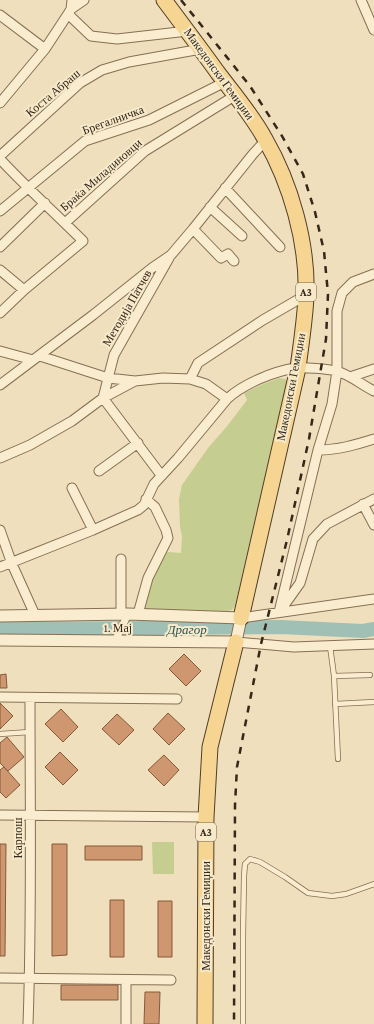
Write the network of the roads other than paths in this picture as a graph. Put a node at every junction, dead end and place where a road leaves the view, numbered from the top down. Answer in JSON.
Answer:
{"nodes":[{"id":1,"x":84,"y":0,"type":"edge"},
{"id":2,"x":164,"y":0,"type":"edge"},
{"id":3,"x":361,"y":0,"type":"edge"},
{"id":4,"x":70,"y":8,"type":"edge"},
{"id":5,"x":0,"y":15,"type":"edge"},
{"id":6,"x":374,"y":30,"type":"edge"},
{"id":7,"x":188,"y":31,"type":"junction"},
{"id":8,"x":46,"y":49,"type":"junction"},
{"id":9,"x":201,"y":49,"type":"junction"},
{"id":10,"x":226,"y":82,"type":"junction"},
{"id":11,"x":236,"y":95,"type":"junction"},
{"id":12,"x":0,"y":103,"type":"edge"},
{"id":13,"x":266,"y":140,"type":"junction"},
{"id":14,"x":0,"y":156,"type":"edge"},
{"id":15,"x":0,"y":159,"type":"edge"},
{"id":16,"x":225,"y":188,"type":"junction"},
{"id":17,"x":28,"y":189,"type":"junction"},
{"id":18,"x":45,"y":203,"type":"junction"},
{"id":19,"x":210,"y":207,"type":"junction"},
{"id":20,"x":0,"y":211,"type":"edge"},
{"id":21,"x":65,"y":223,"type":"junction"},
{"id":22,"x":193,"y":229,"type":"junction"},
{"id":23,"x":242,"y":236,"type":"dead end"},
{"id":24,"x":0,"y":247,"type":"edge"},
{"id":25,"x":280,"y":247,"type":"dead end"},
{"id":26,"x":171,"y":255,"type":"junction"},
{"id":27,"x":234,"y":261,"type":"dead end"},
{"id":28,"x":152,"y":268,"type":"junction"},
{"id":29,"x":0,"y":270,"type":"edge"},
{"id":30,"x":161,"y":273,"type":"junction"},
{"id":31,"x":374,"y":274,"type":"edge"},
{"id":32,"x":24,"y":290,"type":"junction"},
{"id":33,"x":306,"y":295,"type":"junction"},
{"id":34,"x":0,"y":312,"type":"edge"},
{"id":35,"x":0,"y":351,"type":"edge"},
{"id":36,"x":36,"y":358,"type":"junction"},
{"id":37,"x":298,"y":368,"type":"junction"},
{"id":38,"x":374,"y":369,"type":"edge"},
{"id":39,"x":337,"y":371,"type":"junction"},
{"id":40,"x":108,"y":378,"type":"junction"},
{"id":41,"x":350,"y":378,"type":"junction"},
{"id":42,"x":190,"y":379,"type":"junction"},
{"id":43,"x":134,"y":381,"type":"junction"},
{"id":44,"x":0,"y":385,"type":"edge"},
{"id":45,"x":374,"y":391,"type":"edge"},
{"id":46,"x":103,"y":398,"type":"junction"},
{"id":47,"x":226,"y":399,"type":"junction"},
{"id":48,"x":374,"y":439,"type":"edge"},
{"id":49,"x":138,"y":443,"type":"junction"},
{"id":50,"x":318,"y":450,"type":"junction"},
{"id":51,"x":0,"y":458,"type":"edge"},
{"id":52,"x":99,"y":471,"type":"dead end"},
{"id":53,"x":161,"y":475,"type":"junction"},
{"id":54,"x":72,"y":488,"type":"dead end"},
{"id":55,"x":146,"y":499,"type":"junction"},
{"id":56,"x":374,"y":499,"type":"edge"},
{"id":57,"x":363,"y":504,"type":"junction"},
{"id":58,"x":374,"y":525,"type":"edge"},
{"id":59,"x":0,"y":530,"type":"edge"},
{"id":60,"x":93,"y":530,"type":"junction"},
{"id":61,"x":121,"y":559,"type":"dead end"},
{"id":62,"x":12,"y":564,"type":"junction"},
{"id":63,"x":0,"y":568,"type":"edge"},
{"id":64,"x":374,"y":599,"type":"edge"},
{"id":65,"x":280,"y":612,"type":"junction"},
{"id":66,"x":35,"y":615,"type":"junction"},
{"id":67,"x":0,"y":616,"type":"edge"},
{"id":68,"x":128,"y":616,"type":"junction"},
{"id":69,"x":241,"y":618,"type":"junction"},
{"id":70,"x":116,"y":639,"type":"junction"},
{"id":71,"x":0,"y":640,"type":"edge"},
{"id":72,"x":236,"y":642,"type":"junction"},
{"id":73,"x":374,"y":644,"type":"edge"},
{"id":74,"x":330,"y":646,"type":"junction"},
{"id":75,"x":334,"y":676,"type":"junction"},
{"id":76,"x":370,"y":676,"type":"dead end"},
{"id":77,"x":0,"y":697,"type":"edge"},
{"id":78,"x":30,"y":698,"type":"junction"},
{"id":79,"x":177,"y":699,"type":"dead end"},
{"id":80,"x":374,"y":702,"type":"edge"},
{"id":81,"x":335,"y":704,"type":"junction"},
{"id":82,"x":30,"y":732,"type":"junction"},
{"id":83,"x":0,"y":734,"type":"edge"},
{"id":84,"x":338,"y":759,"type":"dead end"},
{"id":85,"x":0,"y":815,"type":"edge"},
{"id":86,"x":30,"y":816,"type":"junction"},
{"id":87,"x":206,"y":817,"type":"junction"},
{"id":88,"x":374,"y":884,"type":"edge"},
{"id":89,"x":30,"y":977,"type":"junction"},
{"id":90,"x":0,"y":978,"type":"edge"},
{"id":91,"x":126,"y":980,"type":"junction"},
{"id":92,"x":171,"y":980,"type":"dead end"},
{"id":93,"x":28,"y":1024,"type":"edge"},
{"id":94,"x":126,"y":1024,"type":"edge"},
{"id":95,"x":205,"y":1024,"type":"edge"},
{"id":96,"x":243,"y":1024,"type":"edge"}],
"edges":[{"from":1,"to":4,"type":"street"},
{"from":2,"to":7,"type":"main road","name":"Македонски Гемиџии","number":"A3"},
{"from":3,"to":6,"type":"street"},
{"from":4,"to":7,"type":"street"},
{"from":4,"to":8,"type":"street"},
{"from":5,"to":8,"type":"street"},
{"from":7,"to":9,"type":"main road","name":"Македонски Гемиџии","number":"A3"},
{"from":8,"to":12,"type":"street"},
{"from":9,"to":10,"type":"main road","name":"Македонски Гемиџии","number":"A3"},
{"from":9,"to":14,"type":"street","name":"Коста Абраш"},
{"from":10,"to":11,"type":"main road","name":"Македонски Гемиџии","number":"A3"},
{"from":10,"to":17,"type":"street","name":"Брегалничка"},
{"from":11,"to":13,"type":"main road","name":"Македонски Гемиџии","number":"A3"},
{"from":11,"to":21,"type":"street","name":"Браќа Миладиновци"},
{"from":13,"to":16,"type":"street"},
{"from":13,"to":33,"type":"main road","name":"Македонски Гемиџии","number":"A3"},
{"from":15,"to":17,"type":"street"},
{"from":16,"to":19,"type":"street"},
{"from":16,"to":25,"type":"street"},
{"from":17,"to":18,"type":"street"},
{"from":17,"to":20,"type":"street","name":"Брегалничка"},
{"from":18,"to":21,"type":"street"},
{"from":18,"to":24,"type":"street"},
{"from":19,"to":22,"type":"street"},
{"from":19,"to":23,"type":"street"},
{"from":21,"to":32,"type":"street"},
{"from":22,"to":26,"type":"street"},
{"from":22,"to":27,"type":"street"},
{"from":26,"to":28,"type":"street"},
{"from":26,"to":30,"type":"street","name":"Методија Патчев"},
{"from":28,"to":30,"type":"street"},
{"from":28,"to":36,"type":"street"},
{"from":29,"to":32,"type":"street"},
{"from":30,"to":40,"type":"street","name":"Методија Патчев"},
{"from":31,"to":39,"type":"street"},
{"from":32,"to":34,"type":"street"},
{"from":33,"to":37,"type":"main road","name":"Македонски Гемиџии","number":"A3"},
{"from":33,"to":42,"type":"street"},
{"from":35,"to":36,"type":"street"},
{"from":36,"to":40,"type":"street"},
{"from":36,"to":44,"type":"street"},
{"from":37,"to":39,"type":"street"},
{"from":37,"to":47,"type":"street"},
{"from":37,"to":69,"type":"main road","name":"Македонски Гемиџии","number":"A3"},
{"from":38,"to":41,"type":"street"},
{"from":39,"to":41,"type":"street"},
{"from":39,"to":50,"type":"street"},
{"from":40,"to":43,"type":"street"},
{"from":40,"to":46,"type":"street","name":"Методија Патчев"},
{"from":41,"to":45,"type":"street"},
{"from":42,"to":43,"type":"street"},
{"from":42,"to":47,"type":"street"},
{"from":43,"to":46,"type":"street"},
{"from":46,"to":49,"type":"street"},
{"from":46,"to":51,"type":"street"},
{"from":47,"to":53,"type":"street"},
{"from":48,"to":50,"type":"street"},
{"from":49,"to":52,"type":"street"},
{"from":49,"to":53,"type":"street"},
{"from":50,"to":65,"type":"street"},
{"from":53,"to":55,"type":"street"},
{"from":54,"to":60,"type":"street"},
{"from":55,"to":60,"type":"street"},
{"from":55,"to":68,"type":"street","name":"1. Мај"},
{"from":56,"to":57,"type":"street"},
{"from":57,"to":58,"type":"street"},
{"from":57,"to":65,"type":"street"},
{"from":59,"to":62,"type":"street"},
{"from":60,"to":62,"type":"street"},
{"from":61,"to":68,"type":"street","name":"1. Мај"},
{"from":62,"to":63,"type":"street"},
{"from":62,"to":66,"type":"street"},
{"from":64,"to":65,"type":"street","name":"1. Мај"},
{"from":65,"to":69,"type":"street","name":"1. Мај"},
{"from":66,"to":67,"type":"street","name":"1. Мај"},
{"from":66,"to":68,"type":"street","name":"1. Мај"},
{"from":68,"to":69,"type":"street","name":"1. Мај"},
{"from":68,"to":70,"type":"street"},
{"from":69,"to":72,"type":"street","number":"A3"},
{"from":70,"to":71,"type":"street","name":"1. Мај"},
{"from":70,"to":72,"type":"street","name":"1. Мај"},
{"from":72,"to":74,"type":"street"},
{"from":72,"to":87,"type":"main road","name":"Македонски Гемиџии","number":"A3"},
{"from":73,"to":74,"type":"street"},
{"from":74,"to":75,"type":"lane"},
{"from":75,"to":76,"type":"lane"},
{"from":75,"to":81,"type":"lane"},
{"from":77,"to":78,"type":"street"},
{"from":78,"to":79,"type":"street"},
{"from":78,"to":82,"type":"street","name":"Карпош"},
{"from":80,"to":81,"type":"lane"},
{"from":81,"to":84,"type":"lane"},
{"from":82,"to":83,"type":"lane"},
{"from":82,"to":86,"type":"street","name":"Карпош"},
{"from":85,"to":86,"type":"street"},
{"from":86,"to":87,"type":"street"},
{"from":86,"to":89,"type":"street","name":"Карпош"},
{"from":87,"to":95,"type":"main road","name":"Македонски Гемиџии","number":"A3"},
{"from":88,"to":96,"type":"lane"},
{"from":89,"to":90,"type":"street"},
{"from":89,"to":91,"type":"street"},
{"from":89,"to":93,"type":"street","name":"Карпош"},
{"from":91,"to":92,"type":"street"},
{"from":91,"to":94,"type":"street"}]}
